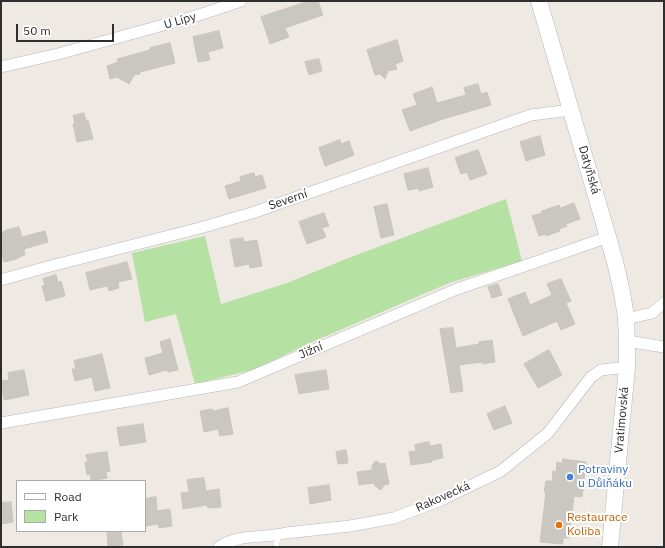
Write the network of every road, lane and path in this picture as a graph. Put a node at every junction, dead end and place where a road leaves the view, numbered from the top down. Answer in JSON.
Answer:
{"nodes":[{"id":1,"x":241,"y":1,"type":"edge"},
{"id":2,"x":539,"y":1,"type":"edge"},
{"id":3,"x":1,"y":67,"type":"edge"},
{"id":4,"x":571,"y":110,"type":"junction"},
{"id":5,"x":608,"y":236,"type":"junction"},
{"id":6,"x":1,"y":280,"type":"edge"},
{"id":7,"x":664,"y":303,"type":"edge"},
{"id":8,"x":626,"y":319,"type":"junction"},
{"id":9,"x":627,"y":341,"type":"junction"},
{"id":10,"x":664,"y":347,"type":"edge"},
{"id":11,"x":626,"y":366,"type":"junction"},
{"id":12,"x":1,"y":423,"type":"edge"},
{"id":13,"x":278,"y":536,"type":"junction"},
{"id":14,"x":219,"y":547,"type":"edge"},
{"id":15,"x":276,"y":547,"type":"edge"},
{"id":16,"x":610,"y":547,"type":"edge"}],
"edges":[{"from":1,"to":3,"type":"street","name":"U Lípy"},
{"from":2,"to":4,"type":"main road","name":"Datyňská"},
{"from":4,"to":5,"type":"main road","name":"Datyňská"},
{"from":4,"to":6,"type":"street","name":"Severní"},
{"from":5,"to":8,"type":"main road","name":"Datyňská"},
{"from":5,"to":12,"type":"street","name":"Jižní"},
{"from":7,"to":8,"type":"street"},
{"from":8,"to":9,"type":"main road","name":"Datyňská"},
{"from":9,"to":10,"type":"street"},
{"from":9,"to":11,"type":"main road","name":"Vratimovská"},
{"from":11,"to":13,"type":"street","name":"Rakovecká"},
{"from":11,"to":16,"type":"main road","name":"Vratimovská"},
{"from":13,"to":14,"type":"street","name":"Rakovecká"},
{"from":13,"to":15,"type":"lane"}]}
